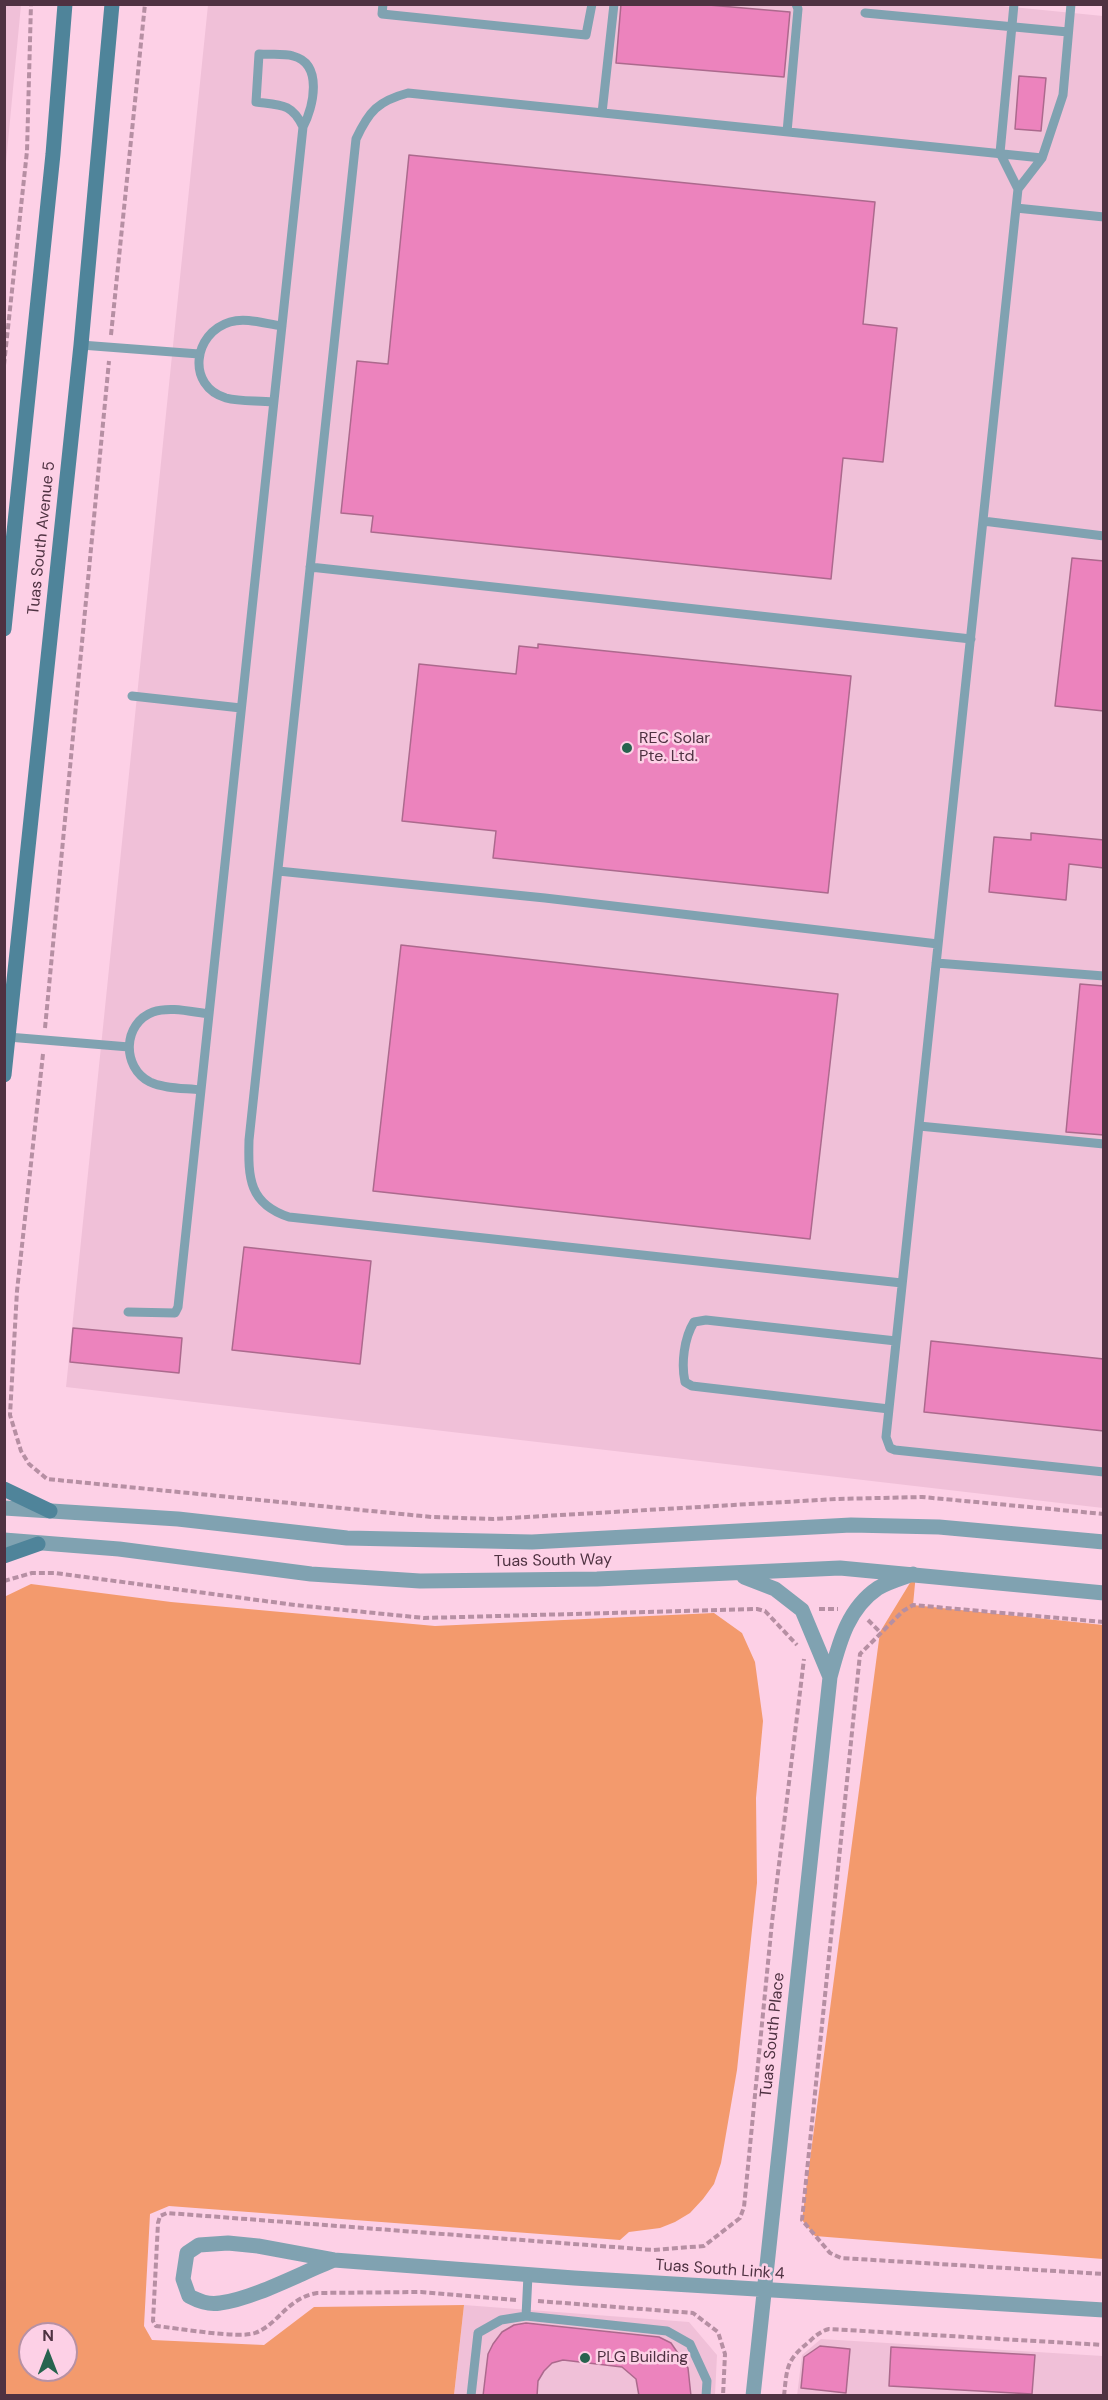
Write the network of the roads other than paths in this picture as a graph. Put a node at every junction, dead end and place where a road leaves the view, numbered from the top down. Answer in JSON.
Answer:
{"nodes":[{"id":1,"x":65,"y":4,"type":"edge"},
{"id":2,"x":112,"y":4,"type":"edge"},
{"id":3,"x":383,"y":4,"type":"edge"},
{"id":4,"x":592,"y":4,"type":"edge"},
{"id":5,"x":614,"y":4,"type":"edge"},
{"id":6,"x":796,"y":4,"type":"edge"},
{"id":7,"x":1014,"y":4,"type":"edge"},
{"id":8,"x":1071,"y":4,"type":"edge"},
{"id":9,"x":865,"y":13,"type":"dead end"},
{"id":10,"x":1012,"y":27,"type":"junction"},
{"id":11,"x":1068,"y":32,"type":"junction"},
{"id":12,"x":602,"y":113,"type":"junction"},
{"id":13,"x":303,"y":127,"type":"junction"},
{"id":14,"x":788,"y":132,"type":"junction"},
{"id":15,"x":1000,"y":153,"type":"junction"},
{"id":16,"x":1042,"y":158,"type":"junction"},
{"id":17,"x":1018,"y":189,"type":"junction"},
{"id":18,"x":1016,"y":208,"type":"junction"},
{"id":19,"x":1104,"y":217,"type":"edge"},
{"id":20,"x":282,"y":326,"type":"junction"},
{"id":21,"x":81,"y":345,"type":"junction"},
{"id":22,"x":199,"y":354,"type":"junction"},
{"id":23,"x":273,"y":402,"type":"junction"},
{"id":24,"x":983,"y":520,"type":"junction"},
{"id":25,"x":1104,"y":536,"type":"edge"},
{"id":26,"x":310,"y":567,"type":"junction"},
{"id":27,"x":6,"y":606,"type":"edge"},
{"id":28,"x":4,"y":629,"type":"edge"},
{"id":29,"x":970,"y":639,"type":"junction"},
{"id":30,"x":132,"y":696,"type":"dead end"},
{"id":31,"x":241,"y":708,"type":"junction"},
{"id":32,"x":278,"y":871,"type":"junction"},
{"id":33,"x":938,"y":944,"type":"junction"},
{"id":34,"x":936,"y":963,"type":"junction"},
{"id":35,"x":1104,"y":976,"type":"edge"},
{"id":36,"x":209,"y":1014,"type":"junction"},
{"id":37,"x":8,"y":1037,"type":"junction"},
{"id":38,"x":129,"y":1047,"type":"junction"},
{"id":39,"x":4,"y":1075,"type":"edge"},
{"id":40,"x":201,"y":1090,"type":"junction"},
{"id":41,"x":919,"y":1126,"type":"junction"},
{"id":42,"x":1104,"y":1144,"type":"edge"},
{"id":43,"x":902,"y":1282,"type":"junction"},
{"id":44,"x":128,"y":1312,"type":"dead end"},
{"id":45,"x":896,"y":1341,"type":"junction"},
{"id":46,"x":889,"y":1409,"type":"junction"},
{"id":47,"x":1104,"y":1472,"type":"edge"},
{"id":48,"x":4,"y":1489,"type":"edge"},
{"id":49,"x":4,"y":1508,"type":"edge"},
{"id":50,"x":50,"y":1511,"type":"junction"},
{"id":51,"x":4,"y":1540,"type":"edge"},
{"id":52,"x":1104,"y":1542,"type":"edge"},
{"id":53,"x":38,"y":1544,"type":"junction"},
{"id":54,"x":4,"y":1556,"type":"edge"},
{"id":55,"x":916,"y":1573,"type":"junction"},
{"id":56,"x":737,"y":1574,"type":"junction"},
{"id":57,"x":1104,"y":1593,"type":"edge"},
{"id":58,"x":830,"y":1677,"type":"junction"},
{"id":59,"x":333,"y":2260,"type":"junction"},
{"id":60,"x":528,"y":2275,"type":"junction"},
{"id":61,"x":765,"y":2291,"type":"junction"},
{"id":62,"x":1104,"y":2310,"type":"edge"},
{"id":63,"x":526,"y":2316,"type":"junction"},
{"id":64,"x":471,"y":2396,"type":"edge"},
{"id":65,"x":706,"y":2396,"type":"edge"},
{"id":66,"x":753,"y":2396,"type":"edge"}],
"edges":[{"from":1,"to":27,"type":"street","name":"Tuas South Avenue 5"},
{"from":2,"to":21,"type":"street","name":"Tuas South Avenue 5"},
{"from":3,"to":4,"type":"lane"},
{"from":5,"to":12,"type":"lane"},
{"from":6,"to":14,"type":"lane"},
{"from":7,"to":10,"type":"lane"},
{"from":8,"to":11,"type":"lane"},
{"from":9,"to":10,"type":"lane"},
{"from":10,"to":11,"type":"lane"},
{"from":10,"to":15,"type":"lane"},
{"from":11,"to":16,"type":"lane"},
{"from":12,"to":14,"type":"lane"},
{"from":12,"to":26,"type":"lane"},
{"from":13,"to":13,"type":"lane"},
{"from":13,"to":20,"type":"lane"},
{"from":14,"to":15,"type":"lane"},
{"from":15,"to":16,"type":"lane"},
{"from":15,"to":17,"type":"lane"},
{"from":16,"to":17,"type":"lane"},
{"from":17,"to":18,"type":"lane"},
{"from":18,"to":19,"type":"lane"},
{"from":18,"to":24,"type":"lane"},
{"from":20,"to":22,"type":"lane"},
{"from":20,"to":23,"type":"lane"},
{"from":21,"to":22,"type":"lane"},
{"from":21,"to":37,"type":"street","name":"Tuas South Avenue 5"},
{"from":22,"to":23,"type":"lane"},
{"from":23,"to":31,"type":"lane"},
{"from":24,"to":25,"type":"lane"},
{"from":24,"to":29,"type":"lane"},
{"from":26,"to":29,"type":"lane"},
{"from":26,"to":32,"type":"lane"},
{"from":27,"to":28,"type":"street","name":"Tuas South Avenue 5"},
{"from":29,"to":33,"type":"lane"},
{"from":30,"to":31,"type":"lane"},
{"from":31,"to":36,"type":"lane"},
{"from":32,"to":33,"type":"lane"},
{"from":32,"to":43,"type":"lane"},
{"from":33,"to":34,"type":"lane"},
{"from":34,"to":35,"type":"lane"},
{"from":34,"to":41,"type":"lane"},
{"from":36,"to":38,"type":"lane"},
{"from":36,"to":40,"type":"lane"},
{"from":37,"to":38,"type":"lane"},
{"from":37,"to":39,"type":"street","name":"Tuas South Avenue 5"},
{"from":38,"to":40,"type":"lane"},
{"from":40,"to":44,"type":"lane"},
{"from":41,"to":42,"type":"lane"},
{"from":41,"to":43,"type":"lane"},
{"from":43,"to":45,"type":"lane"},
{"from":45,"to":46,"type":"lane"},
{"from":45,"to":46,"type":"lane"},
{"from":46,"to":47,"type":"lane"},
{"from":48,"to":50,"type":"street"},
{"from":49,"to":50,"type":"street","name":"Tuas South Way"},
{"from":50,"to":52,"type":"street","name":"Tuas South Way"},
{"from":51,"to":53,"type":"street","name":"Tuas South Way"},
{"from":53,"to":54,"type":"street"},
{"from":53,"to":56,"type":"street","name":"Tuas South Way"},
{"from":55,"to":56,"type":"street","name":"Tuas South Way"},
{"from":55,"to":57,"type":"street","name":"Tuas South Way"},
{"from":55,"to":58,"type":"street","name":"Tuas South Place"},
{"from":56,"to":58,"type":"street","name":"Tuas South Place"},
{"from":58,"to":61,"type":"street","name":"Tuas South Place"},
{"from":59,"to":59,"type":"street","name":"Tuas South Link 4"},
{"from":59,"to":60,"type":"street","name":"Tuas South Link 4"},
{"from":60,"to":61,"type":"street","name":"Tuas South Link 4"},
{"from":60,"to":63,"type":"lane"},
{"from":61,"to":62,"type":"street","name":"Tuas South Link 4"},
{"from":61,"to":66,"type":"street","name":"Tuas South Place"},
{"from":63,"to":64,"type":"lane"},
{"from":63,"to":65,"type":"lane"}]}
